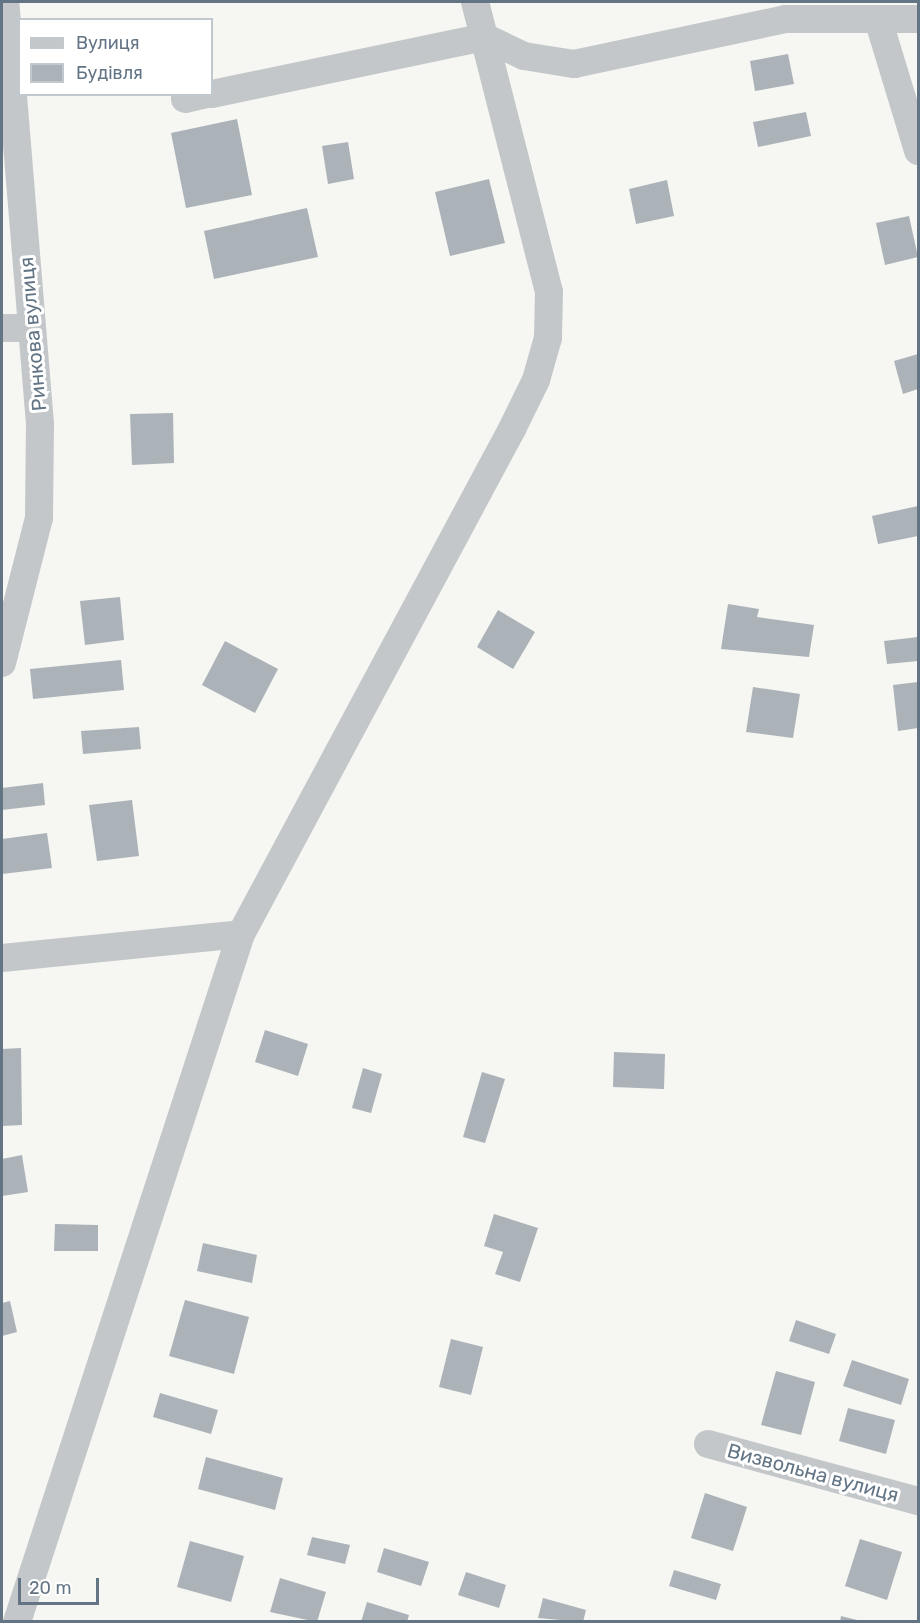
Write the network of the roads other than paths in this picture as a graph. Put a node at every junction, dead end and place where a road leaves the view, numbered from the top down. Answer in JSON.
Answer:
{"nodes":[{"id":1,"x":5,"y":2,"type":"edge"},
{"id":2,"x":475,"y":2,"type":"edge"},
{"id":3,"x":918,"y":19,"type":"edge"},
{"id":4,"x":878,"y":20,"type":"junction"},
{"id":5,"x":484,"y":37,"type":"junction"},
{"id":6,"x":213,"y":93,"type":"edge"},
{"id":7,"x":918,"y":151,"type":"edge"},
{"id":8,"x":2,"y":328,"type":"edge"},
{"id":9,"x":32,"y":328,"type":"junction"},
{"id":10,"x":2,"y":663,"type":"edge"},
{"id":11,"x":240,"y":934,"type":"junction"},
{"id":12,"x":2,"y":958,"type":"edge"},
{"id":13,"x":708,"y":1444,"type":"dead end"},
{"id":14,"x":918,"y":1501,"type":"edge"},
{"id":15,"x":18,"y":1622,"type":"edge"}],
"edges":[{"from":1,"to":9,"type":"street","name":"Ринкова вулиця"},
{"from":2,"to":5,"type":"street"},
{"from":3,"to":4,"type":"street"},
{"from":4,"to":5,"type":"street"},
{"from":4,"to":7,"type":"street"},
{"from":5,"to":6,"type":"street"},
{"from":5,"to":11,"type":"street"},
{"from":8,"to":9,"type":"street"},
{"from":9,"to":10,"type":"street","name":"Ринкова вулиця"},
{"from":11,"to":12,"type":"street"},
{"from":11,"to":15,"type":"street"},
{"from":13,"to":14,"type":"street","name":"Визвольна вулиця"}]}
